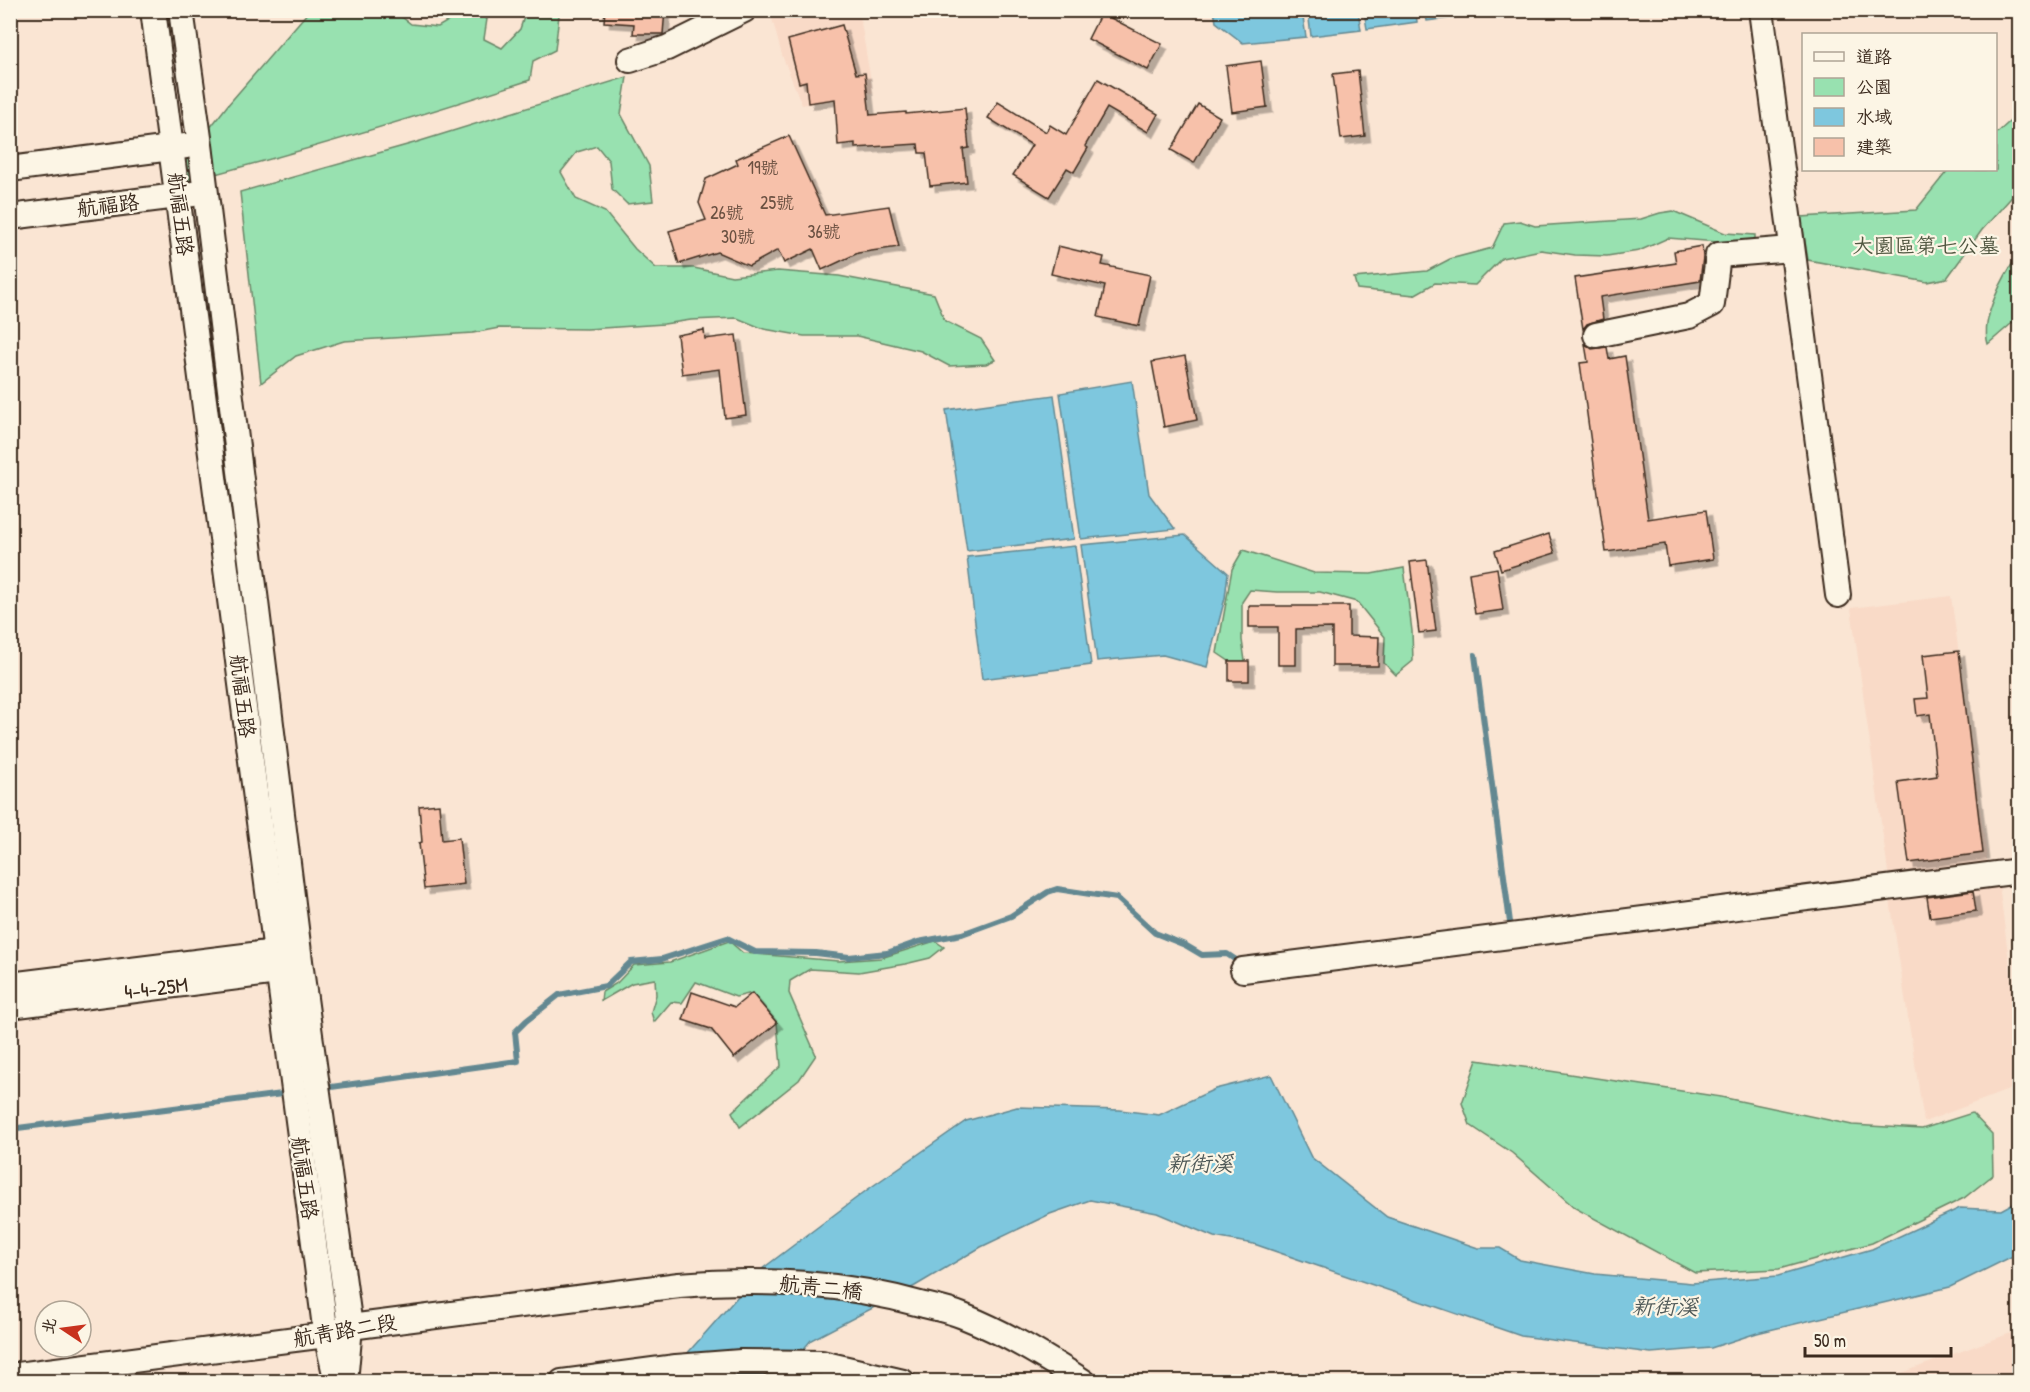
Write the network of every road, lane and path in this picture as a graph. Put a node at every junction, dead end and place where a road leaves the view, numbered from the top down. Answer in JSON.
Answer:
{"nodes":[{"id":1,"x":153,"y":10,"type":"edge"},
{"id":2,"x":181,"y":10,"type":"edge"},
{"id":3,"x":744,"y":10,"type":"edge"},
{"id":4,"x":1761,"y":10,"type":"edge"},
{"id":5,"x":630,"y":60,"type":"dead end"},
{"id":6,"x":200,"y":145,"type":"junction"},
{"id":7,"x":172,"y":148,"type":"junction"},
{"id":8,"x":10,"y":169,"type":"edge"},
{"id":9,"x":205,"y":193,"type":"junction"},
{"id":10,"x":178,"y":196,"type":"junction"},
{"id":11,"x":10,"y":218,"type":"edge"},
{"id":12,"x":1792,"y":249,"type":"junction"},
{"id":13,"x":1596,"y":334,"type":"dead end"},
{"id":14,"x":1838,"y":595,"type":"dead end"},
{"id":15,"x":2019,"y":871,"type":"edge"},
{"id":16,"x":288,"y":961,"type":"junction"},
{"id":17,"x":1243,"y":970,"type":"dead end"},
{"id":18,"x":10,"y":985,"type":"edge"},
{"id":19,"x":10,"y":1006,"type":"edge"},
{"id":20,"x":679,"y":1285,"type":"joint"},
{"id":21,"x":350,"y":1327,"type":"junction"},
{"id":22,"x":326,"y":1335,"type":"junction"},
{"id":23,"x":10,"y":1376,"type":"edge"},
{"id":24,"x":337,"y":1382,"type":"edge"},
{"id":25,"x":345,"y":1382,"type":"edge"},
{"id":26,"x":562,"y":1382,"type":"edge"},
{"id":27,"x":903,"y":1382,"type":"edge"},
{"id":28,"x":1084,"y":1382,"type":"edge"}],
"edges":[{"from":1,"to":7,"type":"street","name":"航福五路"},
{"from":2,"to":6,"type":"street","name":"航福五路"},
{"from":3,"to":5,"type":"street"},
{"from":4,"to":12,"type":"street"},
{"from":6,"to":7,"type":"street"},
{"from":6,"to":9,"type":"street","name":"航福五路"},
{"from":7,"to":8,"type":"street"},
{"from":7,"to":10,"type":"street","name":"航福五路"},
{"from":9,"to":10,"type":"street","name":"航福路"},
{"from":9,"to":16,"type":"street","name":"航福五路"},
{"from":10,"to":11,"type":"street","name":"航福路"},
{"from":10,"to":16,"type":"street","name":"航福五路"},
{"from":12,"to":13,"type":"street"},
{"from":12,"to":14,"type":"street"},
{"from":15,"to":17,"type":"street"},
{"from":16,"to":18,"type":"street","name":"4-4-25M"},
{"from":16,"to":19,"type":"street","name":"4-4-25M"},
{"from":16,"to":21,"type":"street","name":"航福五路"},
{"from":16,"to":22,"type":"street","name":"航福五路"},
{"from":20,"to":21,"type":"street","name":"航青路二段"},
{"from":20,"to":28,"type":"street","name":"航青二橋"},
{"from":21,"to":22,"type":"street","name":"航青路二段"},
{"from":21,"to":25,"type":"street","name":"航福五路"},
{"from":22,"to":23,"type":"street","name":"航青路二段"},
{"from":22,"to":24,"type":"street","name":"航福五路"},
{"from":26,"to":27,"type":"street"}]}
